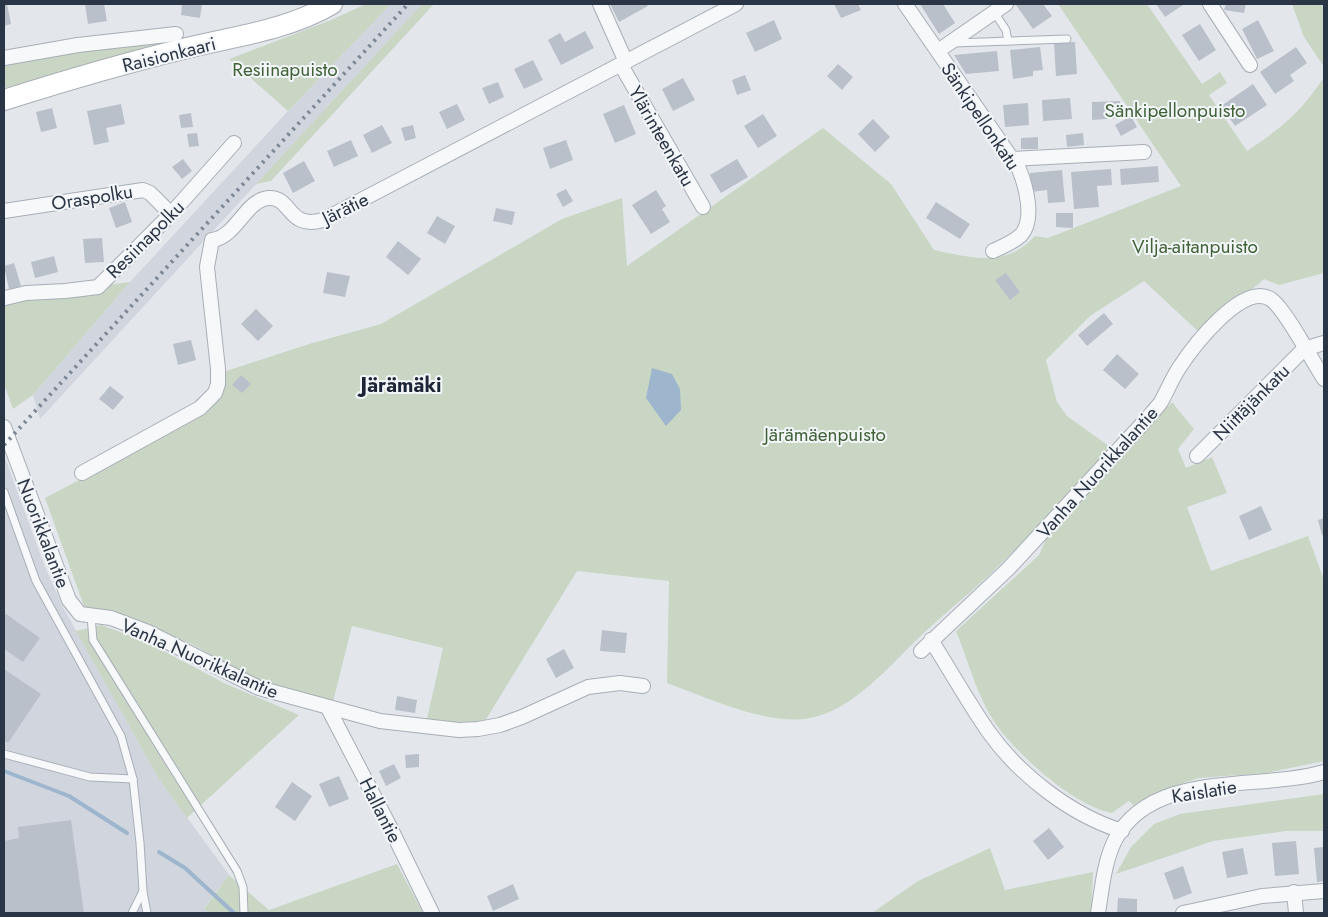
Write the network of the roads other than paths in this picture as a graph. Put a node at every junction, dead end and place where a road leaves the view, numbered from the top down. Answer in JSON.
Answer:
{"nodes":[{"id":1,"x":332,"y":4,"type":"edge"},
{"id":2,"x":600,"y":4,"type":"edge"},
{"id":3,"x":736,"y":4,"type":"edge"},
{"id":4,"x":906,"y":4,"type":"edge"},
{"id":5,"x":1006,"y":4,"type":"edge"},
{"id":6,"x":1210,"y":4,"type":"edge"},
{"id":7,"x":994,"y":12,"type":"junction"},
{"id":8,"x":176,"y":34,"type":"dead end"},
{"id":9,"x":1067,"y":39,"type":"dead end"},
{"id":10,"x":1008,"y":41,"type":"junction"},
{"id":11,"x":943,"y":48,"type":"junction"},
{"id":12,"x":4,"y":58,"type":"edge"},
{"id":13,"x":623,"y":64,"type":"junction"},
{"id":14,"x":1250,"y":65,"type":"dead end"},
{"id":15,"x":4,"y":100,"type":"edge"},
{"id":16,"x":234,"y":144,"type":"dead end"},
{"id":17,"x":1144,"y":152,"type":"dead end"},
{"id":18,"x":1012,"y":160,"type":"junction"},
{"id":19,"x":703,"y":207,"type":"dead end"},
{"id":20,"x":4,"y":211,"type":"edge"},
{"id":21,"x":171,"y":214,"type":"junction"},
{"id":22,"x":993,"y":252,"type":"dead end"},
{"id":23,"x":4,"y":298,"type":"edge"},
{"id":24,"x":1324,"y":343,"type":"edge"},
{"id":25,"x":1304,"y":349,"type":"junction"},
{"id":26,"x":1324,"y":378,"type":"edge"},
{"id":27,"x":4,"y":427,"type":"edge"},
{"id":28,"x":1197,"y":456,"type":"dead end"},
{"id":29,"x":82,"y":473,"type":"dead end"},
{"id":30,"x":4,"y":492,"type":"edge"},
{"id":31,"x":76,"y":610,"type":"joint"},
{"id":32,"x":91,"y":616,"type":"junction"},
{"id":33,"x":931,"y":640,"type":"junction"},
{"id":34,"x":921,"y":651,"type":"dead end"},
{"id":35,"x":643,"y":686,"type":"dead end"},
{"id":36,"x":328,"y":708,"type":"junction"},
{"id":37,"x":4,"y":754,"type":"edge"},
{"id":38,"x":1324,"y":772,"type":"edge"},
{"id":39,"x":133,"y":779,"type":"junction"},
{"id":40,"x":1122,"y":831,"type":"junction"},
{"id":41,"x":143,"y":891,"type":"junction"},
{"id":42,"x":1324,"y":891,"type":"edge"},
{"id":43,"x":1294,"y":892,"type":"junction"},
{"id":44,"x":132,"y":913,"type":"edge"},
{"id":45,"x":147,"y":913,"type":"edge"},
{"id":46,"x":244,"y":913,"type":"edge"},
{"id":47,"x":432,"y":913,"type":"edge"},
{"id":48,"x":1098,"y":913,"type":"edge"},
{"id":49,"x":1183,"y":913,"type":"edge"},
{"id":50,"x":1296,"y":913,"type":"edge"}],
"edges":[{"from":1,"to":15,"type":"main road","name":"Raisionkaari"},
{"from":2,"to":13,"type":"street","name":"Ylärinteenkatu"},
{"from":3,"to":13,"type":"street","name":"Järätie"},
{"from":4,"to":11,"type":"street","name":"Sänkipellonkatu"},
{"from":5,"to":7,"type":"street"},
{"from":6,"to":14,"type":"street"},
{"from":7,"to":10,"type":"lane"},
{"from":7,"to":11,"type":"street"},
{"from":8,"to":12,"type":"street"},
{"from":9,"to":10,"type":"lane"},
{"from":10,"to":11,"type":"lane"},
{"from":11,"to":18,"type":"street","name":"Sänkipellonkatu"},
{"from":13,"to":19,"type":"street","name":"Ylärinteenkatu"},
{"from":13,"to":29,"type":"street","name":"Järätie"},
{"from":16,"to":21,"type":"street","name":"Resiinapolku"},
{"from":17,"to":18,"type":"street"},
{"from":18,"to":22,"type":"street","name":"Sänkipellonkatu"},
{"from":20,"to":21,"type":"street","name":"Oraspolku"},
{"from":21,"to":23,"type":"street","name":"Resiinapolku"},
{"from":24,"to":25,"type":"street"},
{"from":25,"to":26,"type":"street"},
{"from":25,"to":28,"type":"street","name":"Niittäjänkatu"},
{"from":25,"to":33,"type":"street","name":"Vanha Nuorikkalantie"},
{"from":27,"to":31,"type":"street","name":"Nuorikkalantie"},
{"from":30,"to":39,"type":"lane"},
{"from":31,"to":32,"type":"street","name":"Vanha Nuorikkalantie"},
{"from":32,"to":36,"type":"street","name":"Vanha Nuorikkalantie"},
{"from":32,"to":46,"type":"lane"},
{"from":33,"to":34,"type":"street","name":"Vanha Nuorikkalantie"},
{"from":33,"to":40,"type":"street"},
{"from":35,"to":36,"type":"street","name":"Vanha Nuorikkalantie"},
{"from":36,"to":47,"type":"street","name":"Hallantie"},
{"from":37,"to":39,"type":"lane"},
{"from":38,"to":40,"type":"street","name":"Kaislatie"},
{"from":39,"to":41,"type":"lane"},
{"from":40,"to":48,"type":"street","name":"Kaislatie"},
{"from":41,"to":44,"type":"lane"},
{"from":41,"to":45,"type":"lane"},
{"from":42,"to":43,"type":"street"},
{"from":43,"to":49,"type":"street"},
{"from":43,"to":50,"type":"street"}]}
